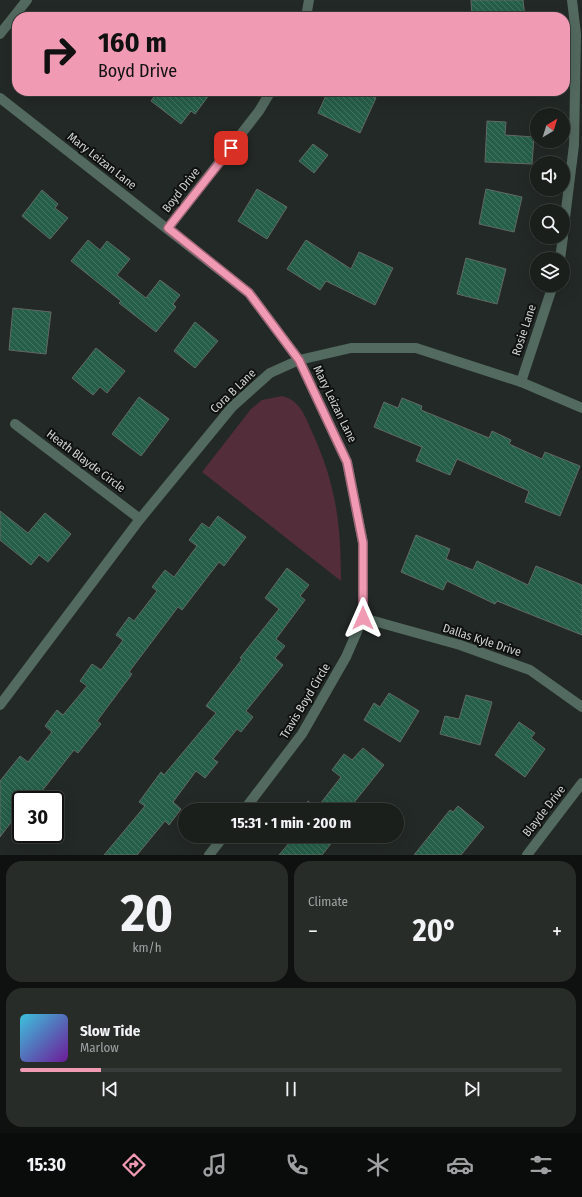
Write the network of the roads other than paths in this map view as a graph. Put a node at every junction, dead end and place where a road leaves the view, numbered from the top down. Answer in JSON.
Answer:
{"nodes":[{"id":1,"x":27,"y":0,"type":"edge"},
{"id":2,"x":309,"y":0,"type":"edge"},
{"id":3,"x":572,"y":0,"type":"edge"},
{"id":4,"x":17,"y":12,"type":"edge"},
{"id":5,"x":307,"y":12,"type":"edge"},
{"id":6,"x":12,"y":19,"type":"edge"},
{"id":7,"x":0,"y":34,"type":"edge"},
{"id":8,"x":267,"y":96,"type":"edge"},
{"id":9,"x":0,"y":98,"type":"edge"},
{"id":10,"x":567,"y":204,"type":"edge"},
{"id":11,"x":168,"y":228,"type":"junction"},
{"id":12,"x":551,"y":292,"type":"edge"},
{"id":13,"x":299,"y":360,"type":"junction"},
{"id":14,"x":521,"y":382,"type":"junction"},
{"id":15,"x":582,"y":408,"type":"edge"},
{"id":16,"x":16,"y":424,"type":"dead end"},
{"id":17,"x":140,"y":519,"type":"junction"},
{"id":18,"x":363,"y":618,"type":"junction"},
{"id":19,"x":0,"y":705,"type":"edge"},
{"id":20,"x":582,"y":707,"type":"edge"},
{"id":21,"x":582,"y":783,"type":"edge"},
{"id":22,"x":249,"y":803,"type":"edge"},
{"id":23,"x":218,"y":843,"type":"edge"},
{"id":24,"x":209,"y":855,"type":"edge"},
{"id":25,"x":527,"y":855,"type":"edge"}],
"edges":[{"from":1,"to":4,"type":"street"},
{"from":2,"to":5,"type":"street"},
{"from":3,"to":10,"type":"street"},
{"from":6,"to":7,"type":"street"},
{"from":8,"to":11,"type":"street","name":"Boyd Drive"},
{"from":9,"to":11,"type":"street","name":"Mary Leizan Lane"},
{"from":11,"to":13,"type":"street","name":"Mary Leizan Lane"},
{"from":12,"to":14,"type":"street","name":"Rosie Lane"},
{"from":13,"to":14,"type":"street","name":"Cora B Lane"},
{"from":13,"to":17,"type":"street","name":"Cora B Lane"},
{"from":13,"to":18,"type":"street","name":"Mary Leizan Lane"},
{"from":14,"to":15,"type":"street","name":"Cora B Lane"},
{"from":16,"to":17,"type":"street","name":"Heath Blayde Circle"},
{"from":17,"to":19,"type":"street","name":"Cora B Lane"},
{"from":18,"to":20,"type":"street","name":"Dallas Kyle Drive"},
{"from":18,"to":22,"type":"street","name":"Travis Boyd Circle"},
{"from":21,"to":25,"type":"street","name":"Blayde Drive"},
{"from":23,"to":24,"type":"street"}]}
